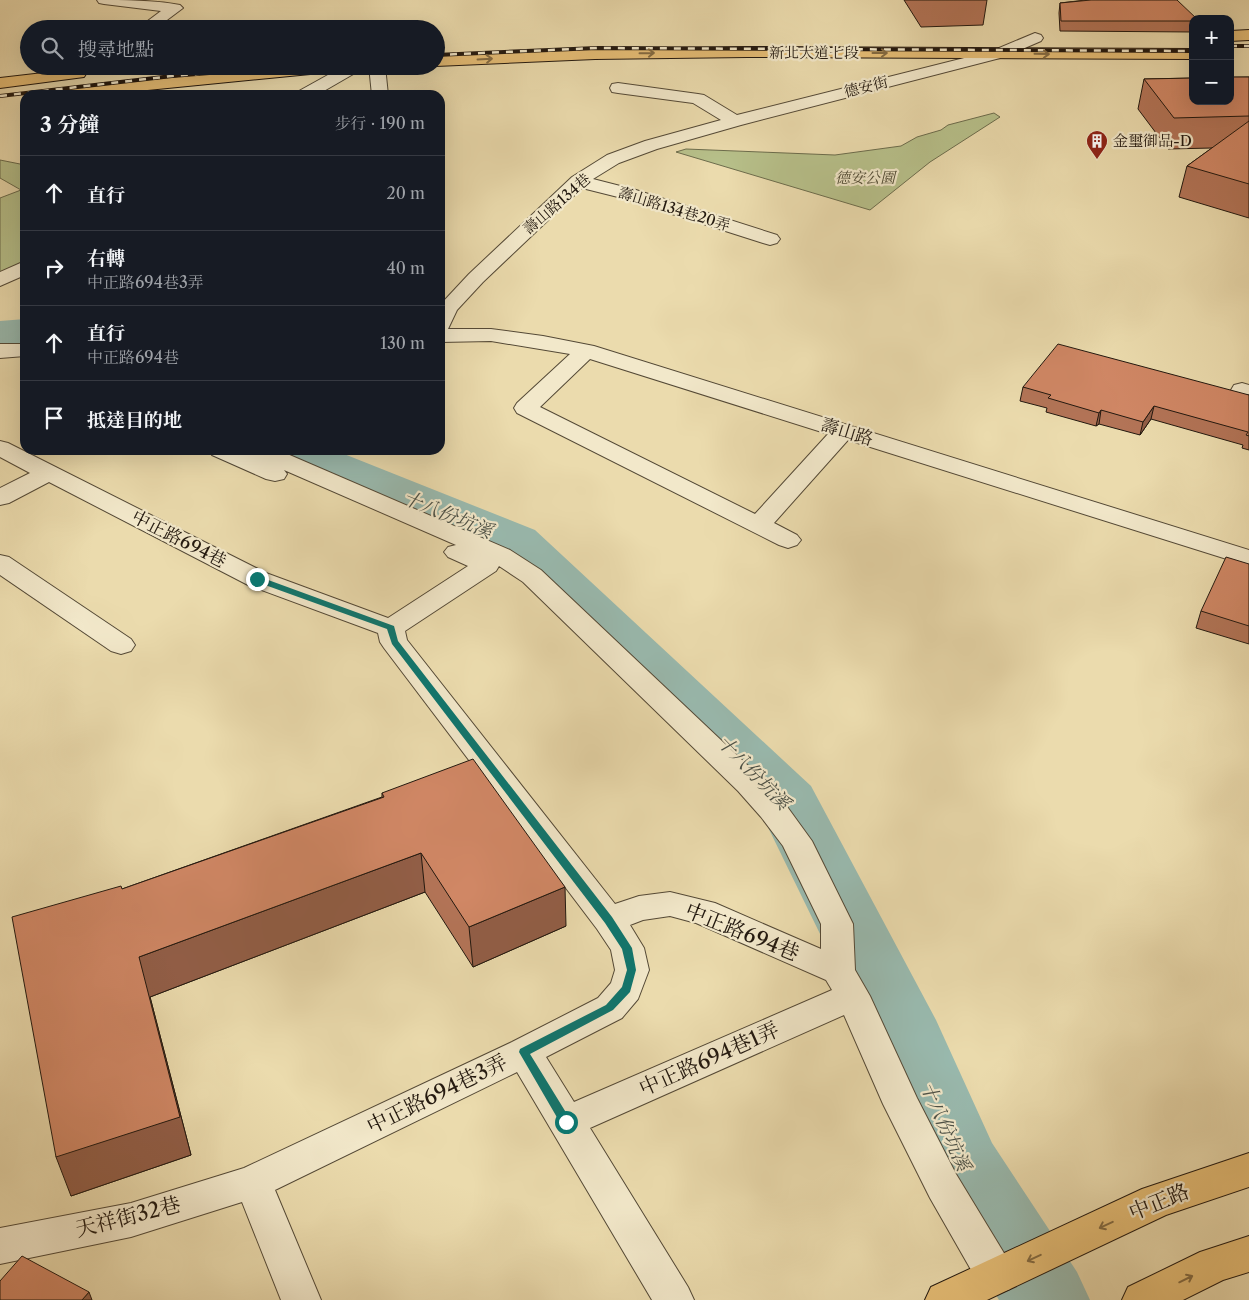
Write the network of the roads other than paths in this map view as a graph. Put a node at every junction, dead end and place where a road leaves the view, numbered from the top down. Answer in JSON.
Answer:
{"nodes":[{"id":1,"x":104,"y":0,"type":"edge"},
{"id":2,"x":158,"y":20,"type":"edge"},
{"id":3,"x":1249,"y":35,"type":"edge"},
{"id":4,"x":1234,"y":36,"type":"edge"},
{"id":5,"x":1035,"y":38,"type":"junction"},
{"id":6,"x":1055,"y":38,"type":"dead end"},
{"id":7,"x":445,"y":48,"type":"edge"},
{"id":8,"x":998,"y":54,"type":"junction"},
{"id":9,"x":1189,"y":54,"type":"edge"},
{"id":10,"x":445,"y":61,"type":"edge"},
{"id":11,"x":62,"y":75,"type":"edge"},
{"id":12,"x":241,"y":75,"type":"edge"},
{"id":13,"x":340,"y":75,"type":"edge"},
{"id":14,"x":378,"y":75,"type":"edge"},
{"id":15,"x":0,"y":83,"type":"edge"},
{"id":16,"x":618,"y":88,"type":"dead end"},
{"id":17,"x":97,"y":90,"type":"edge"},
{"id":18,"x":314,"y":90,"type":"edge"},
{"id":19,"x":379,"y":90,"type":"edge"},
{"id":20,"x":735,"y":121,"type":"junction"},
{"id":21,"x":578,"y":182,"type":"junction"},
{"id":22,"x":770,"y":239,"type":"dead end"},
{"id":23,"x":20,"y":272,"type":"edge"},
{"id":24,"x":6,"y":287,"type":"edge"},
{"id":25,"x":445,"y":314,"type":"edge"},
{"id":26,"x":445,"y":336,"type":"edge"},
{"id":27,"x":20,"y":350,"type":"edge"},
{"id":28,"x":0,"y":351,"type":"edge"},
{"id":29,"x":586,"y":351,"type":"junction"},
{"id":30,"x":844,"y":431,"type":"junction"},
{"id":31,"x":0,"y":448,"type":"edge"},
{"id":32,"x":232,"y":455,"type":"edge"},
{"id":33,"x":270,"y":455,"type":"edge"},
{"id":34,"x":49,"y":473,"type":"junction"},
{"id":35,"x":0,"y":498,"type":"edge"},
{"id":36,"x":758,"y":526,"type":"junction"},
{"id":37,"x":788,"y":540,"type":"dead end"},
{"id":38,"x":1249,"y":558,"type":"edge"},
{"id":39,"x":0,"y":563,"type":"edge"},
{"id":40,"x":391,"y":628,"type":"junction"},
{"id":41,"x":121,"y":645,"type":"dead end"},
{"id":42,"x":609,"y":920,"type":"junction"},
{"id":43,"x":845,"y":983,"type":"junction"},
{"id":44,"x":524,"y":1052,"type":"junction"},
{"id":45,"x":566,"y":1122,"type":"junction"},
{"id":46,"x":1249,"y":1170,"type":"edge"},
{"id":47,"x":254,"y":1182,"type":"junction"},
{"id":48,"x":0,"y":1246,"type":"edge"},
{"id":49,"x":1249,"y":1254,"type":"edge"},
{"id":50,"x":996,"y":1276,"type":"junction"},
{"id":51,"x":301,"y":1300,"type":"edge"},
{"id":52,"x":674,"y":1300,"type":"edge"},
{"id":53,"x":945,"y":1300,"type":"edge"},
{"id":54,"x":1142,"y":1300,"type":"edge"}],
"edges":[{"from":1,"to":2,"type":"street"},
{"from":3,"to":4,"type":"main road"},
{"from":5,"to":6,"type":"main road","name":"新北大道七段"},
{"from":5,"to":7,"type":"main road","name":"新北大道七段"},
{"from":5,"to":8,"type":"street","name":"德安街"},
{"from":8,"to":9,"type":"main road","name":"新北大道七段","one_way":true},
{"from":10,"to":8,"type":"main road","name":"新北大道七段","one_way":true},
{"from":8,"to":20,"type":"street","name":"德安街"},
{"from":11,"to":15,"type":"main road"},
{"from":12,"to":17,"type":"main road"},
{"from":13,"to":18,"type":"street"},
{"from":14,"to":19,"type":"street"},
{"from":16,"to":20,"type":"street"},
{"from":20,"to":21,"type":"street","name":"壽山路134巷"},
{"from":21,"to":22,"type":"street","name":"壽山路134巷20弄"},
{"from":21,"to":25,"type":"street","name":"壽山路134巷"},
{"from":23,"to":24,"type":"street"},
{"from":26,"to":29,"type":"street","name":"壽山路"},
{"from":27,"to":28,"type":"street"},
{"from":29,"to":30,"type":"street","name":"壽山路"},
{"from":29,"to":36,"type":"street"},
{"from":30,"to":36,"type":"street"},
{"from":30,"to":38,"type":"street","name":"壽山路"},
{"from":31,"to":34,"type":"street","name":"中正路694巷"},
{"from":32,"to":40,"type":"street"},
{"from":33,"to":43,"type":"street"},
{"from":34,"to":35,"type":"street"},
{"from":34,"to":40,"type":"street","name":"中正路694巷"},
{"from":36,"to":37,"type":"street"},
{"from":39,"to":41,"type":"street"},
{"from":40,"to":42,"type":"street"},
{"from":42,"to":43,"type":"street","name":"中正路694巷"},
{"from":42,"to":44,"type":"street","name":"中正路694巷3弄"},
{"from":43,"to":45,"type":"street","name":"中正路694巷1弄"},
{"from":43,"to":50,"type":"street"},
{"from":44,"to":45,"type":"street"},
{"from":44,"to":47,"type":"street","name":"中正路694巷3弄"},
{"from":45,"to":52,"type":"street"},
{"from":46,"to":50,"type":"main road","name":"中正路","one_way":true},
{"from":47,"to":48,"type":"street","name":"天祥街32巷"},
{"from":47,"to":51,"type":"street"},
{"from":54,"to":49,"type":"main road","one_way":true},
{"from":50,"to":53,"type":"main road"}]}
